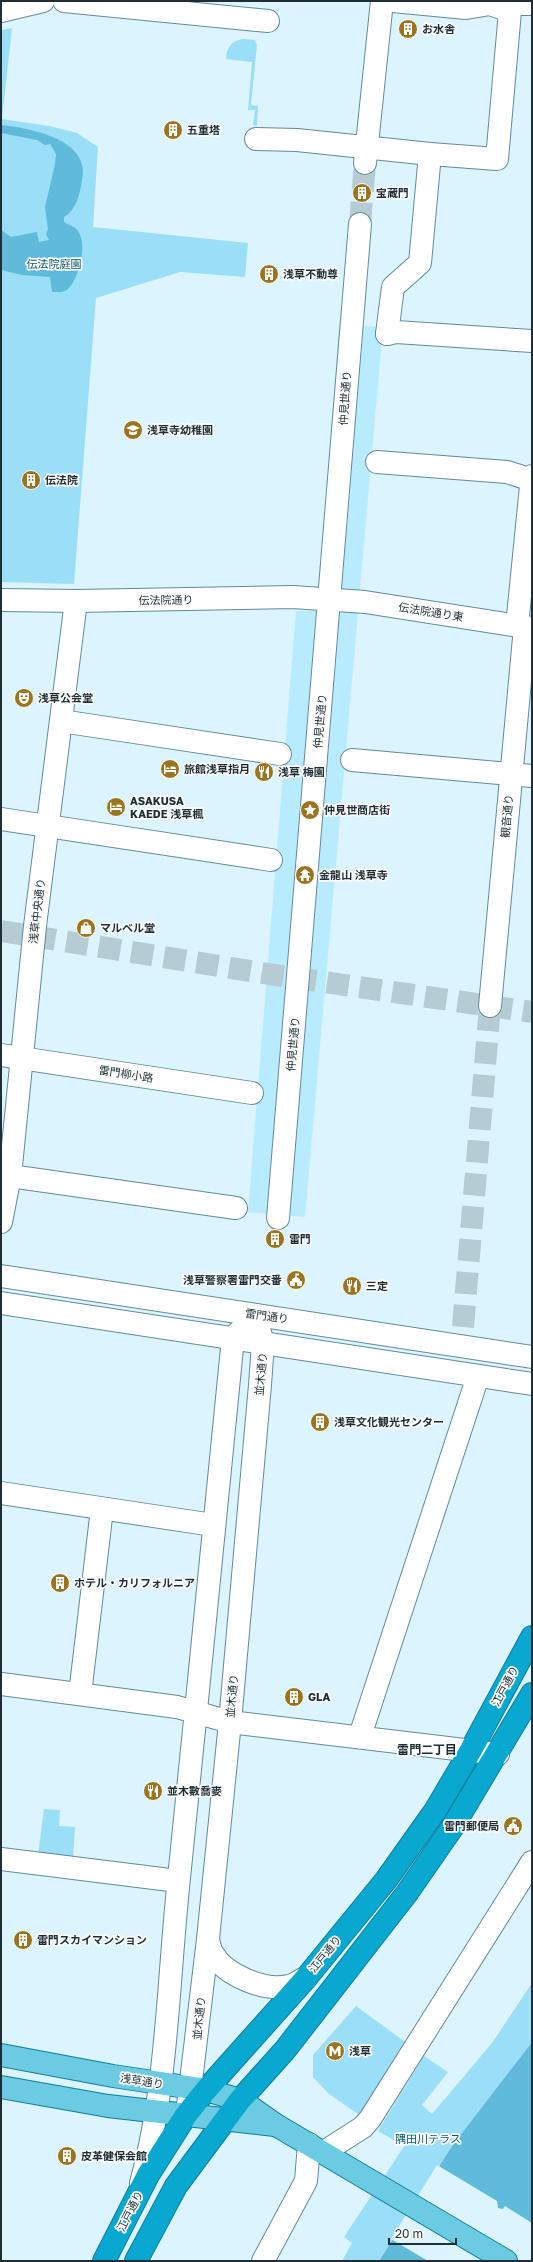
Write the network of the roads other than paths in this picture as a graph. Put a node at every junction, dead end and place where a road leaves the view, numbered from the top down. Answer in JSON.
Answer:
{"nodes":[{"id":1,"x":43,"y":1,"type":"edge"},
{"id":2,"x":64,"y":1,"type":"edge"},
{"id":3,"x":384,"y":1,"type":"edge"},
{"id":4,"x":490,"y":3,"type":"edge"},
{"id":5,"x":532,"y":4,"type":"edge"},
{"id":6,"x":157,"y":6,"type":"edge"},
{"id":7,"x":1,"y":11,"type":"edge"},
{"id":8,"x":268,"y":21,"type":"dead end"},
{"id":9,"x":256,"y":139,"type":"dead end"},
{"id":10,"x":430,"y":154,"type":"junction"},
{"id":11,"x":366,"y":155,"type":"junction"},
{"id":12,"x":360,"y":224,"type":"tunnel mouth"},
{"id":13,"x":532,"y":342,"type":"edge"},
{"id":14,"x":377,"y":462,"type":"dead end"},
{"id":15,"x":532,"y":476,"type":"edge"},
{"id":16,"x":532,"y":480,"type":"edge"},
{"id":17,"x":330,"y":599,"type":"junction"},
{"id":18,"x":1,"y":600,"type":"edge"},
{"id":19,"x":76,"y":601,"type":"junction"},
{"id":20,"x":525,"y":627,"type":"edge"},
{"id":21,"x":61,"y":721,"type":"junction"},
{"id":22,"x":280,"y":754,"type":"dead end"},
{"id":23,"x":352,"y":760,"type":"dead end"},
{"id":24,"x":522,"y":775,"type":"edge"},
{"id":25,"x":1,"y":819,"type":"edge"},
{"id":26,"x":48,"y":828,"type":"junction"},
{"id":27,"x":271,"y":860,"type":"dead end"},
{"id":28,"x":490,"y":1006,"type":"tunnel mouth"},
{"id":29,"x":11,"y":1056,"type":"edge"},
{"id":30,"x":252,"y":1093,"type":"dead end"},
{"id":31,"x":7,"y":1164,"type":"edge"},
{"id":32,"x":236,"y":1208,"type":"dead end"},
{"id":33,"x":278,"y":1218,"type":"dead end"},
{"id":34,"x":1,"y":1222,"type":"edge"},
{"id":35,"x":1,"y":1276,"type":"edge"},
{"id":36,"x":1,"y":1302,"type":"edge"},
{"id":37,"x":255,"y":1315,"type":"junction"},
{"id":38,"x":232,"y":1338,"type":"junction"},
{"id":39,"x":263,"y":1343,"type":"junction"},
{"id":40,"x":532,"y":1357,"type":"edge"},
{"id":41,"x":478,"y":1376,"type":"junction"},
{"id":42,"x":532,"y":1384,"type":"edge"},
{"id":43,"x":1,"y":1493,"type":"edge"},
{"id":44,"x":102,"y":1508,"type":"junction"},
{"id":45,"x":213,"y":1525,"type":"junction"},
{"id":46,"x":532,"y":1637,"type":"edge"},
{"id":47,"x":1,"y":1684,"type":"edge"},
{"id":48,"x":80,"y":1694,"type":"junction"},
{"id":49,"x":531,"y":1698,"type":"edge"},
{"id":50,"x":196,"y":1712,"type":"junction"},
{"id":51,"x":230,"y":1722,"type":"junction"},
{"id":52,"x":360,"y":1736,"type":"junction"},
{"id":53,"x":471,"y":1750,"type":"junction"},
{"id":54,"x":498,"y":1754,"type":"junction"},
{"id":55,"x":1,"y":1858,"type":"edge"},
{"id":56,"x":532,"y":1862,"type":"edge"},
{"id":57,"x":178,"y":1881,"type":"junction"},
{"id":58,"x":208,"y":1939,"type":"junction"},
{"id":59,"x":172,"y":1967,"type":"junction"},
{"id":60,"x":204,"y":1968,"type":"junction"},
{"id":61,"x":306,"y":1978,"type":"junction"},
{"id":62,"x":1,"y":2055,"type":"edge"},
{"id":63,"x":160,"y":2084,"type":"junction"},
{"id":64,"x":1,"y":2086,"type":"edge"},
{"id":65,"x":199,"y":2089,"type":"junction"},
{"id":66,"x":240,"y":2100,"type":"junction"},
{"id":67,"x":157,"y":2112,"type":"junction"},
{"id":68,"x":186,"y":2115,"type":"junction"},
{"id":69,"x":225,"y":2120,"type":"junction"},
{"id":70,"x":276,"y":2125,"type":"junction"},
{"id":71,"x":317,"y":2148,"type":"junction"},
{"id":72,"x":176,"y":2186,"type":"junction"},
{"id":73,"x":138,"y":2194,"type":"junction"},
{"id":74,"x":104,"y":2261,"type":"edge"},
{"id":75,"x":136,"y":2261,"type":"edge"},
{"id":76,"x":263,"y":2261,"type":"edge"},
{"id":77,"x":506,"y":2261,"type":"edge"}],
"edges":[{"from":1,"to":7,"type":"street"},
{"from":2,"to":6,"type":"street"},
{"from":3,"to":4,"type":"street"},
{"from":3,"to":11,"type":"street"},
{"from":4,"to":5,"type":"street"},
{"from":4,"to":10,"type":"street"},
{"from":6,"to":8,"type":"street"},
{"from":9,"to":11,"type":"street"},
{"from":10,"to":11,"type":"street"},
{"from":10,"to":13,"type":"street"},
{"from":12,"to":17,"type":"street","name":"仲見世通り"},
{"from":14,"to":16,"type":"street"},
{"from":15,"to":16,"type":"street","name":"観音通り"},
{"from":16,"to":20,"type":"street","name":"観音通り"},
{"from":17,"to":19,"type":"street","name":"伝法院通り"},
{"from":17,"to":20,"type":"street","name":"伝法院通り東"},
{"from":17,"to":33,"type":"street","name":"仲見世通り"},
{"from":18,"to":19,"type":"street","name":"伝法院通り"},
{"from":19,"to":21,"type":"street","name":"浅草中央通り"},
{"from":20,"to":24,"type":"street","name":"観音通り"},
{"from":21,"to":22,"type":"street"},
{"from":21,"to":26,"type":"street","name":"浅草中央通り"},
{"from":23,"to":24,"type":"street"},
{"from":24,"to":28,"type":"street","name":"観音通り"},
{"from":25,"to":26,"type":"street"},
{"from":26,"to":27,"type":"street"},
{"from":26,"to":29,"type":"street","name":"浅草中央通り"},
{"from":29,"to":30,"type":"street","name":"雷門柳小路"},
{"from":29,"to":31,"type":"street","name":"浅草中央通り"},
{"from":31,"to":32,"type":"street"},
{"from":31,"to":34,"type":"street","name":"浅草中央通り"},
{"from":35,"to":37,"type":"street","name":"雷門通り"},
{"from":36,"to":38,"type":"street"},
{"from":37,"to":38,"type":"street"},
{"from":37,"to":39,"type":"street","name":"並木通り"},
{"from":37,"to":40,"type":"street","name":"雷門通り"},
{"from":38,"to":39,"type":"street"},
{"from":38,"to":45,"type":"street"},
{"from":39,"to":41,"type":"street"},
{"from":39,"to":51,"type":"street","name":"並木通り"},
{"from":41,"to":42,"type":"street"},
{"from":41,"to":52,"type":"street"},
{"from":43,"to":44,"type":"street"},
{"from":44,"to":45,"type":"street"},
{"from":44,"to":48,"type":"street"},
{"from":45,"to":50,"type":"street"},
{"from":46,"to":53,"type":"highway","name":"江戸通り"},
{"from":47,"to":48,"type":"street"},
{"from":48,"to":50,"type":"street"},
{"from":49,"to":54,"type":"highway"},
{"from":50,"to":51,"type":"street"},
{"from":50,"to":57,"type":"street"},
{"from":51,"to":52,"type":"street"},
{"from":51,"to":58,"type":"street","name":"並木通り"},
{"from":52,"to":53,"type":"street"},
{"from":53,"to":54,"type":"street"},
{"from":53,"to":61,"type":"highway","name":"江戸通り"},
{"from":54,"to":66,"type":"highway"},
{"from":55,"to":57,"type":"street"},
{"from":56,"to":71,"type":"street"},
{"from":57,"to":59,"type":"street"},
{"from":58,"to":60,"type":"street","name":"並木通り"},
{"from":58,"to":61,"type":"street"},
{"from":59,"to":60,"type":"street"},
{"from":59,"to":63,"type":"street"},
{"from":60,"to":65,"type":"street","name":"並木通り"},
{"from":61,"to":65,"type":"highway","name":"江戸通り"},
{"from":62,"to":63,"type":"main road","name":"浅草通り"},
{"from":63,"to":65,"type":"main road","name":"浅草通り"},
{"from":63,"to":67,"type":"street"},
{"from":64,"to":67,"type":"main road","name":"浅草通り"},
{"from":65,"to":66,"type":"main road","name":"浅草通り"},
{"from":65,"to":68,"type":"highway","name":"江戸通り"},
{"from":66,"to":69,"type":"highway"},
{"from":66,"to":70,"type":"main road","name":"浅草通り"},
{"from":67,"to":68,"type":"main road","name":"浅草通り"},
{"from":67,"to":73,"type":"street"},
{"from":68,"to":69,"type":"main road","name":"浅草通り"},
{"from":68,"to":72,"type":"highway"},
{"from":68,"to":73,"type":"highway","name":"江戸通り"},
{"from":69,"to":70,"type":"main road","name":"浅草通り"},
{"from":69,"to":72,"type":"highway"},
{"from":70,"to":71,"type":"main road","name":"浅草通り"},
{"from":71,"to":76,"type":"street"},
{"from":71,"to":77,"type":"main road","name":"浅草通り"},
{"from":72,"to":75,"type":"highway"},
{"from":73,"to":74,"type":"highway","name":"江戸通り"}]}
